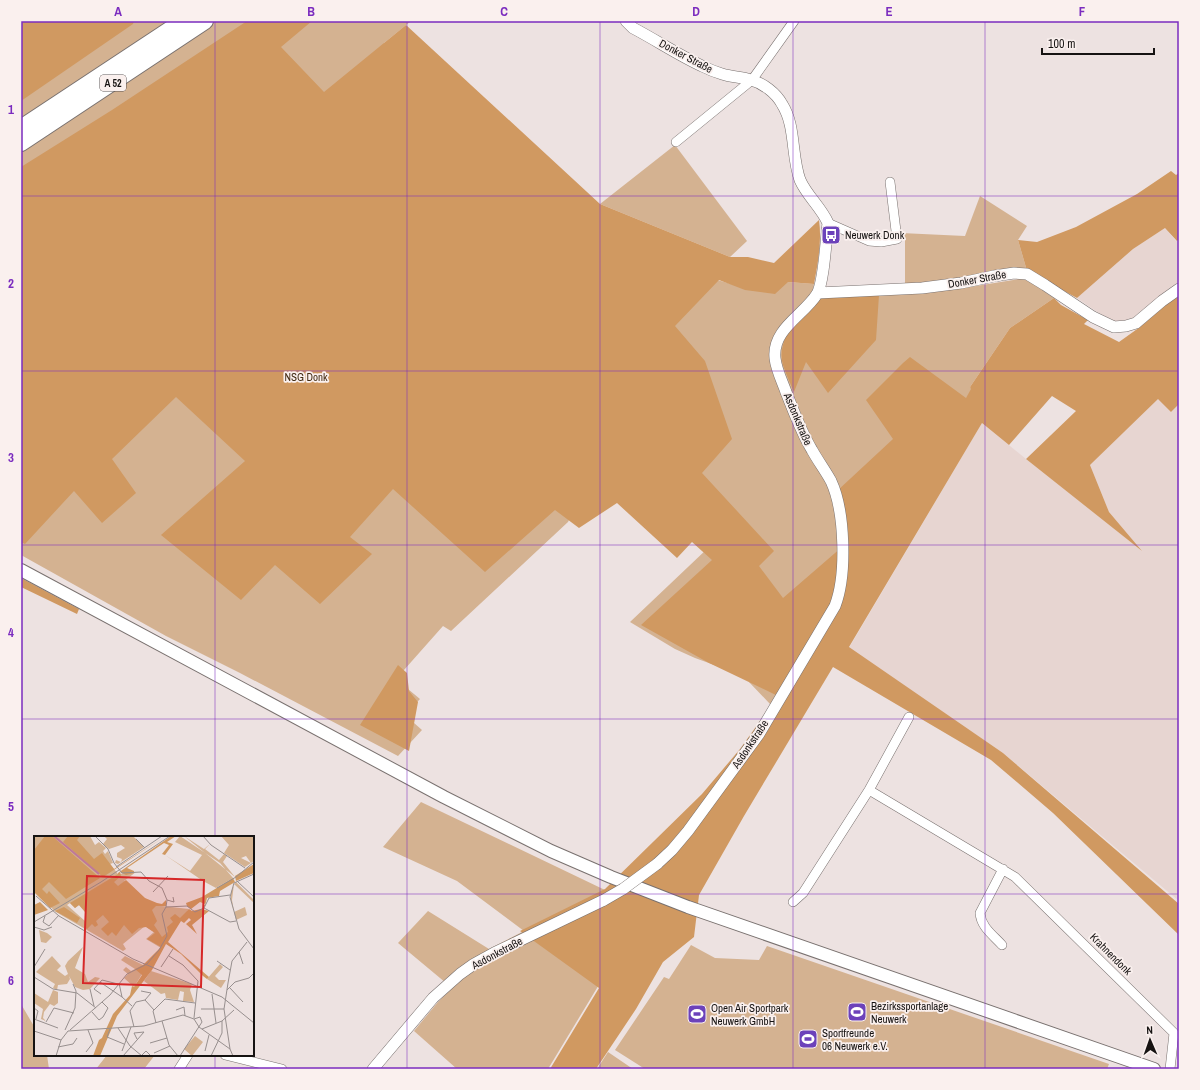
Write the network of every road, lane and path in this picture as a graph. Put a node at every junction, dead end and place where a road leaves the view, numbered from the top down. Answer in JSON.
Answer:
{"nodes":[{"id":1,"x":182,"y":21,"type":"edge"},
{"id":2,"x":205,"y":21,"type":"edge"},
{"id":3,"x":626,"y":21,"type":"edge"},
{"id":4,"x":794,"y":21,"type":"edge"},
{"id":5,"x":752,"y":80,"type":"junction"},
{"id":6,"x":21,"y":128,"type":"edge"},
{"id":7,"x":676,"y":142,"type":"dead end"},
{"id":8,"x":21,"y":143,"type":"edge"},
{"id":9,"x":890,"y":182,"type":"dead end"},
{"id":10,"x":828,"y":223,"type":"junction"},
{"id":11,"x":1179,"y":289,"type":"edge"},
{"id":12,"x":818,"y":293,"type":"junction"},
{"id":13,"x":21,"y":570,"type":"edge"},
{"id":14,"x":909,"y":717,"type":"dead end"},
{"id":15,"x":869,"y":790,"type":"junction"},
{"id":16,"x":1003,"y":869,"type":"junction"},
{"id":17,"x":793,"y":902,"type":"dead end"},
{"id":18,"x":1002,"y":945,"type":"dead end"},
{"id":19,"x":187,"y":1056,"type":"edge"},
{"id":20,"x":229,"y":1056,"type":"edge"},
{"id":21,"x":179,"y":1069,"type":"edge"},
{"id":22,"x":282,"y":1069,"type":"edge"},
{"id":23,"x":373,"y":1069,"type":"edge"},
{"id":24,"x":1154,"y":1069,"type":"edge"},
{"id":25,"x":1170,"y":1069,"type":"edge"}],
"edges":[{"from":1,"to":6,"type":"highway","number":"A 52"},
{"from":2,"to":8,"type":"highway","number":"A 52"},
{"from":3,"to":5,"type":"street","name":"Donker Straße"},
{"from":4,"to":5,"type":"street"},
{"from":5,"to":7,"type":"street"},
{"from":5,"to":10,"type":"street","name":"Donker Straße"},
{"from":9,"to":10,"type":"street"},
{"from":10,"to":12,"type":"street"},
{"from":11,"to":12,"type":"street","name":"Donker Straße"},
{"from":12,"to":23,"type":"street","name":"Asdonkstraße","bridge":true},
{"from":13,"to":24,"type":"main road"},
{"from":14,"to":15,"type":"street"},
{"from":15,"to":16,"type":"street","name":"Krahnendonk"},
{"from":15,"to":17,"type":"street"},
{"from":16,"to":18,"type":"street"},
{"from":16,"to":25,"type":"street","name":"Krahnendonk"},
{"from":19,"to":21,"type":"street"},
{"from":20,"to":22,"type":"street"}]}
